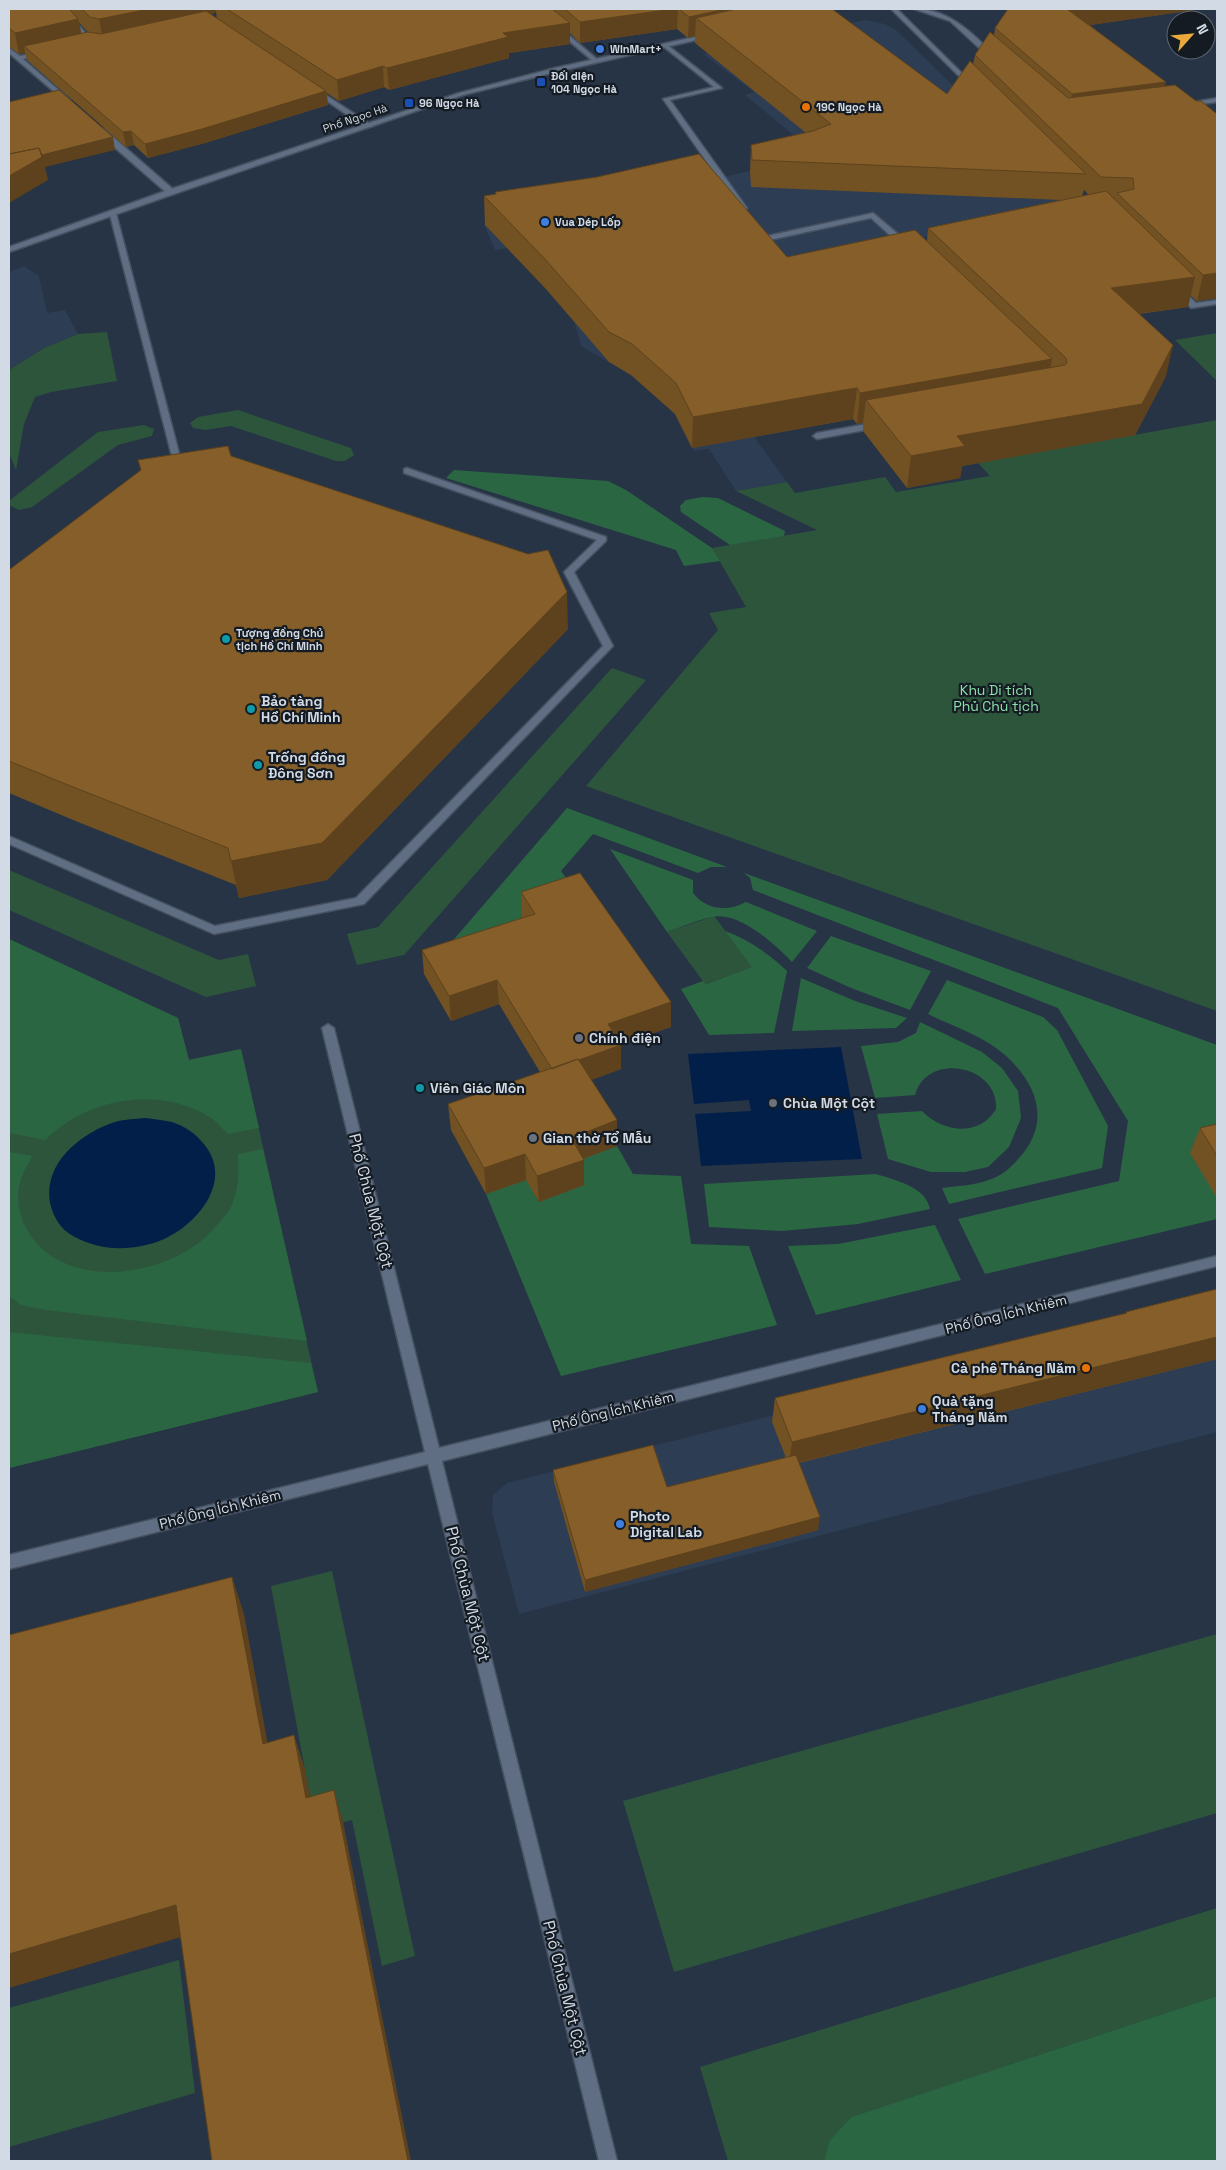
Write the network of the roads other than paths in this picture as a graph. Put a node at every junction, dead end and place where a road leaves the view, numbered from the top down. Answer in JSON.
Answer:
{"nodes":[{"id":1,"x":61,"y":9,"type":"edge"},
{"id":2,"x":534,"y":9,"type":"edge"},
{"id":3,"x":894,"y":9,"type":"edge"},
{"id":4,"x":917,"y":9,"type":"edge"},
{"id":5,"x":551,"y":12,"type":"edge"},
{"id":6,"x":541,"y":14,"type":"junction"},
{"id":7,"x":722,"y":33,"type":"edge"},
{"id":8,"x":91,"y":42,"type":"junction"},
{"id":9,"x":99,"y":43,"type":"edge"},
{"id":10,"x":82,"y":44,"type":"edge"},
{"id":11,"x":666,"y":46,"type":"junction"},
{"id":12,"x":9,"y":50,"type":"edge"},
{"id":13,"x":55,"y":50,"type":"edge"},
{"id":14,"x":18,"y":58,"type":"junction"},
{"id":15,"x":596,"y":61,"type":"junction"},
{"id":16,"x":998,"y":62,"type":"edge"},
{"id":17,"x":305,"y":84,"type":"edge"},
{"id":18,"x":978,"y":92,"type":"edge"},
{"id":19,"x":1217,"y":100,"type":"edge"},
{"id":20,"x":1179,"y":105,"type":"edge"},
{"id":21,"x":76,"y":109,"type":"edge"},
{"id":22,"x":369,"y":126,"type":"junction"},
{"id":23,"x":98,"y":128,"type":"edge"},
{"id":24,"x":171,"y":192,"type":"junction"},
{"id":25,"x":112,"y":212,"type":"junction"},
{"id":26,"x":748,"y":216,"type":"edge"},
{"id":27,"x":754,"y":224,"type":"edge"},
{"id":28,"x":9,"y":250,"type":"edge"},
{"id":29,"x":916,"y":255,"type":"edge"},
{"id":30,"x":1173,"y":286,"type":"edge"},
{"id":31,"x":1217,"y":302,"type":"edge"},
{"id":32,"x":884,"y":424,"type":"edge"},
{"id":33,"x":817,"y":436,"type":"dead end"},
{"id":34,"x":175,"y":453,"type":"edge"},
{"id":35,"x":407,"y":471,"type":"dead end"},
{"id":36,"x":9,"y":840,"type":"edge"},
{"id":37,"x":328,"y":1028,"type":"dead end"},
{"id":38,"x":1217,"y":1261,"type":"edge"},
{"id":39,"x":433,"y":1456,"type":"junction"},
{"id":40,"x":9,"y":1562,"type":"edge"},
{"id":41,"x":608,"y":2161,"type":"edge"}],
"edges":[{"from":1,"to":8,"type":"street"},
{"from":2,"to":6,"type":"street"},
{"from":3,"to":18,"type":"street"},
{"from":4,"to":16,"type":"street"},
{"from":5,"to":6,"type":"street"},
{"from":6,"to":15,"type":"street"},
{"from":7,"to":11,"type":"street","name":"Phố Ngọc Hà"},
{"from":8,"to":9,"type":"street"},
{"from":8,"to":10,"type":"street"},
{"from":11,"to":15,"type":"street","name":"Phố Ngọc Hà"},
{"from":11,"to":26,"type":"street"},
{"from":12,"to":14,"type":"street"},
{"from":13,"to":14,"type":"street"},
{"from":14,"to":21,"type":"street"},
{"from":15,"to":22,"type":"street","name":"Phố Ngọc Hà"},
{"from":17,"to":22,"type":"street"},
{"from":19,"to":20,"type":"street"},
{"from":22,"to":24,"type":"street","name":"Phố Ngọc Hà"},
{"from":23,"to":24,"type":"street"},
{"from":24,"to":25,"type":"street","name":"Phố Ngọc Hà"},
{"from":25,"to":28,"type":"street","name":"Phố Ngọc Hà"},
{"from":25,"to":34,"type":"street"},
{"from":27,"to":29,"type":"street"},
{"from":30,"to":31,"type":"street"},
{"from":32,"to":33,"type":"street"},
{"from":35,"to":36,"type":"street"},
{"from":37,"to":39,"type":"street","name":"Phố Chùa Một Cột"},
{"from":38,"to":39,"type":"street","name":"Phố Ông Ích Khiêm"},
{"from":39,"to":40,"type":"street","name":"Phố Ông Ích Khiêm"},
{"from":39,"to":41,"type":"street","name":"Phố Chùa Một Cột"}]}
